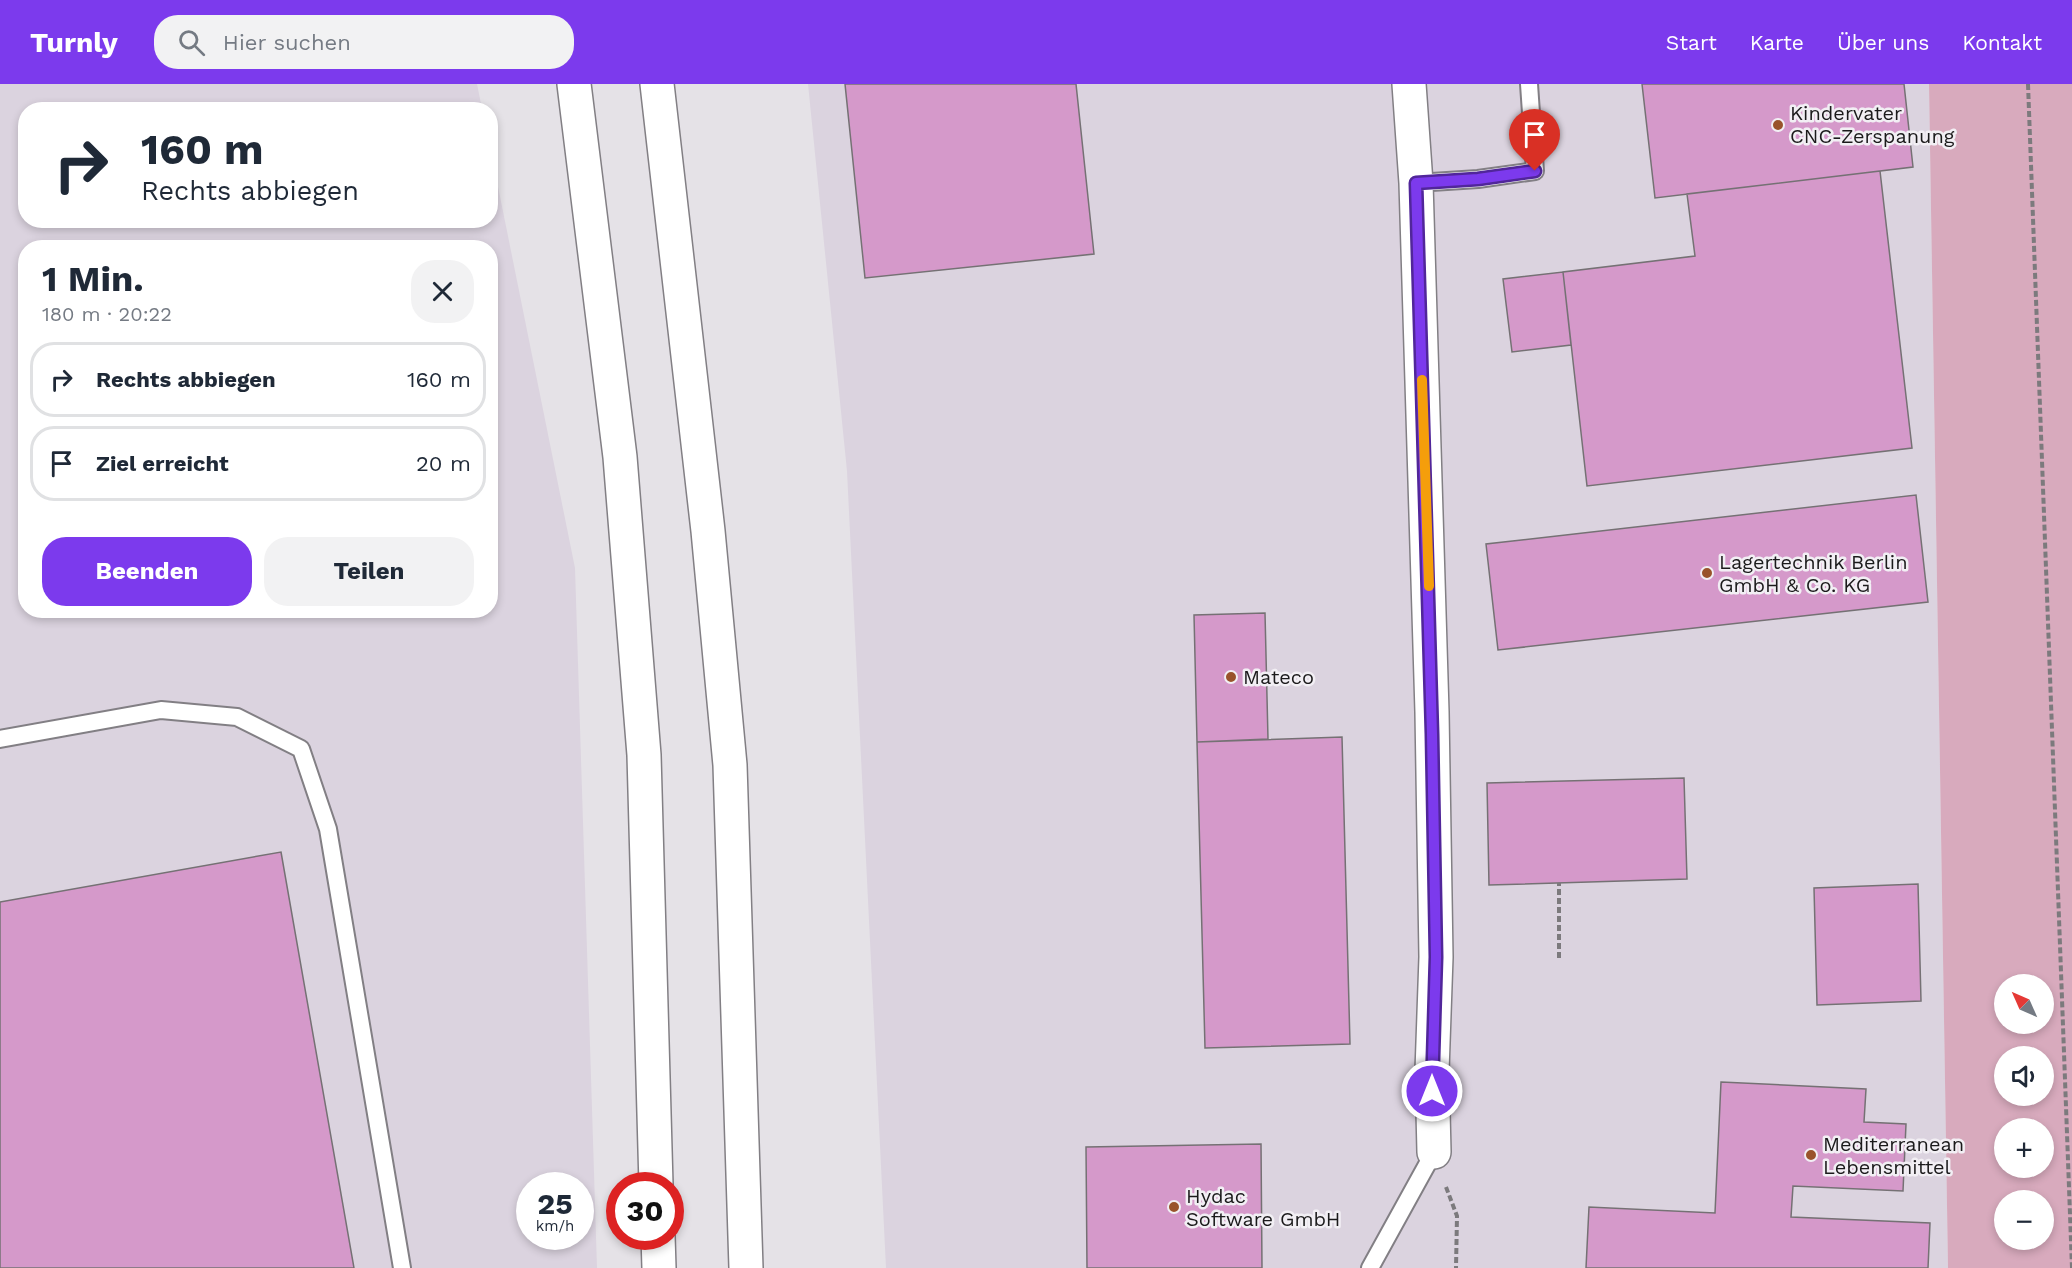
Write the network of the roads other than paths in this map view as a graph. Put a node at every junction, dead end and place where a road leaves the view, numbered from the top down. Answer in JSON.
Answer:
{"nodes":[{"id":1,"x":574,"y":84,"type":"edge"},
{"id":2,"x":657,"y":84,"type":"edge"},
{"id":3,"x":1409,"y":84,"type":"edge"},
{"id":4,"x":1529,"y":84,"type":"edge"},
{"id":5,"x":1416,"y":183,"type":"junction"},
{"id":6,"x":0,"y":739,"type":"edge"},
{"id":7,"x":1434,"y":1152,"type":"joint"},
{"id":8,"x":656,"y":1172,"type":"edge"},
{"id":9,"x":658,"y":1250,"type":"edge"},
{"id":10,"x":402,"y":1268,"type":"edge"},
{"id":11,"x":658,"y":1268,"type":"edge"},
{"id":12,"x":746,"y":1268,"type":"edge"},
{"id":13,"x":1370,"y":1268,"type":"edge"}],
"edges":[{"from":1,"to":8,"type":"main road"},
{"from":2,"to":12,"type":"main road"},
{"from":3,"to":5,"type":"main road"},
{"from":4,"to":5,"type":"lane"},
{"from":5,"to":7,"type":"main road"},
{"from":6,"to":10,"type":"lane"},
{"from":7,"to":13,"type":"lane"},
{"from":9,"to":11,"type":"main road"}]}
